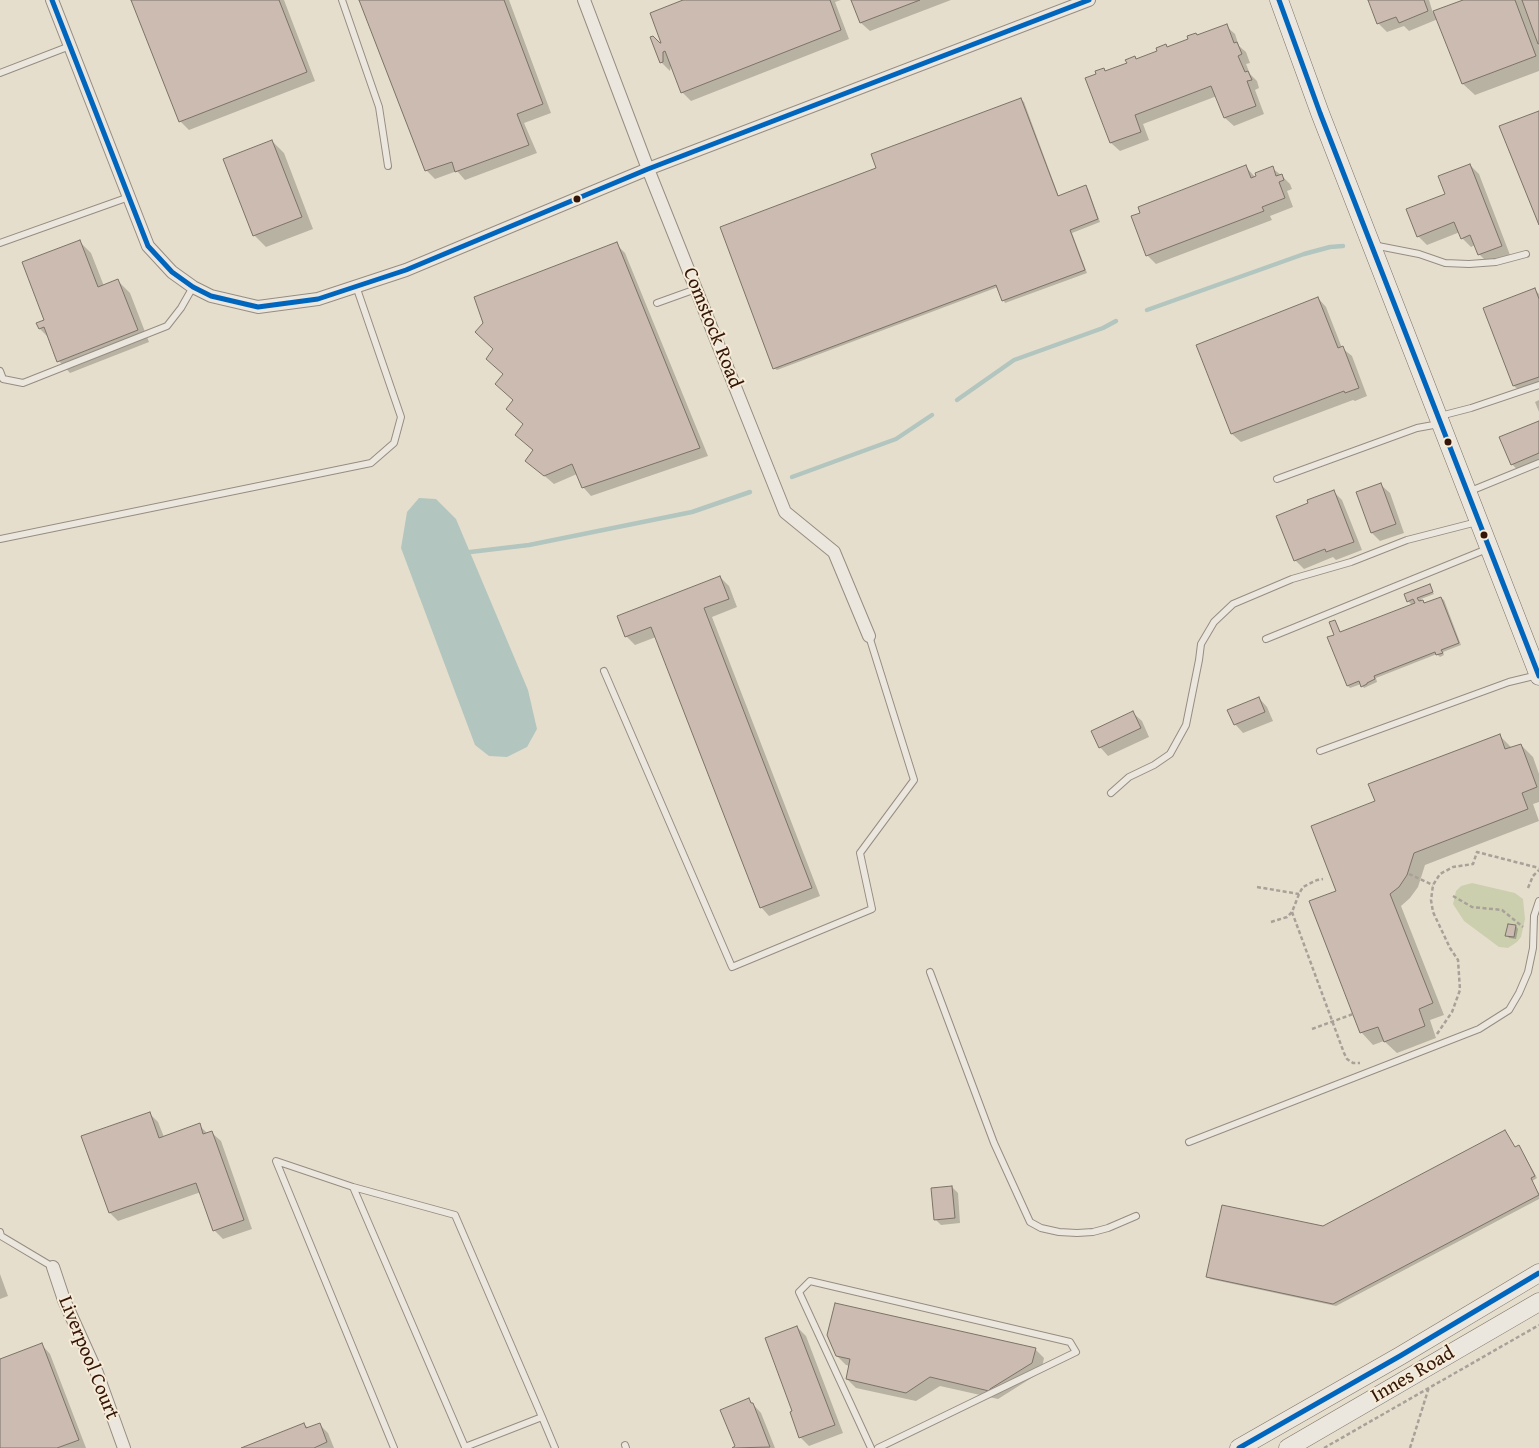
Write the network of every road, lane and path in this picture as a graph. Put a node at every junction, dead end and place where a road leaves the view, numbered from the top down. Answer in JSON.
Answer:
{"nodes":[{"id":1,"x":52,"y":0,"type":"edge"},
{"id":2,"x":342,"y":0,"type":"edge"},
{"id":3,"x":584,"y":0,"type":"edge"},
{"id":4,"x":1086,"y":0,"type":"edge"},
{"id":5,"x":1279,"y":0,"type":"edge"},
{"id":6,"x":70,"y":46,"type":"junction"},
{"id":7,"x":0,"y":74,"type":"edge"},
{"id":8,"x":388,"y":166,"type":"dead end"},
{"id":9,"x":648,"y":168,"type":"junction"},
{"id":10,"x":129,"y":197,"type":"junction"},
{"id":11,"x":0,"y":244,"type":"edge"},
{"id":12,"x":1371,"y":245,"type":"junction"},
{"id":13,"x":1526,"y":254,"type":"dead end"},
{"id":14,"x":356,"y":286,"type":"junction"},
{"id":15,"x":193,"y":288,"type":"junction"},
{"id":16,"x":696,"y":289,"type":"junction"},
{"id":17,"x":657,"y":303,"type":"dead end"},
{"id":18,"x":0,"y":371,"type":"edge"},
{"id":19,"x":1539,"y":385,"type":"edge"},
{"id":20,"x":1440,"y":420,"type":"junction"},
{"id":21,"x":1539,"y":463,"type":"edge"},
{"id":22,"x":1277,"y":479,"type":"dead end"},
{"id":23,"x":1467,"y":492,"type":"junction"},
{"id":24,"x":1480,"y":522,"type":"junction"},
{"id":25,"x":0,"y":539,"type":"edge"},
{"id":26,"x":1490,"y":548,"type":"junction"},
{"id":27,"x":869,"y":636,"type":"joint"},
{"id":28,"x":1266,"y":639,"type":"dead end"},
{"id":29,"x":604,"y":671,"type":"dead end"},
{"id":30,"x":1539,"y":675,"type":"edge"},
{"id":31,"x":1320,"y":751,"type":"dead end"},
{"id":32,"x":1111,"y":793,"type":"dead end"},
{"id":33,"x":1539,"y":869,"type":"edge"},
{"id":34,"x":1409,"y":874,"type":"dead end"},
{"id":35,"x":1323,"y":879,"type":"dead end"},
{"id":36,"x":1433,"y":885,"type":"junction"},
{"id":37,"x":1257,"y":887,"type":"dead end"},
{"id":38,"x":1528,"y":888,"type":"dead end"},
{"id":39,"x":1299,"y":894,"type":"junction"},
{"id":40,"x":1453,"y":896,"type":"dead end"},
{"id":41,"x":1539,"y":901,"type":"edge"},
{"id":42,"x":1292,"y":912,"type":"junction"},
{"id":43,"x":1271,"y":922,"type":"dead end"},
{"id":44,"x":1524,"y":928,"type":"dead end"},
{"id":45,"x":930,"y":972,"type":"dead end"},
{"id":46,"x":1353,"y":1014,"type":"dead end"},
{"id":47,"x":1332,"y":1022,"type":"junction"},
{"id":48,"x":1312,"y":1029,"type":"dead end"},
{"id":49,"x":1431,"y":1038,"type":"dead end"},
{"id":50,"x":1360,"y":1063,"type":"dead end"},
{"id":51,"x":1190,"y":1142,"type":"dead end"},
{"id":52,"x":353,"y":1187,"type":"junction"},
{"id":53,"x":1136,"y":1216,"type":"dead end"},
{"id":54,"x":0,"y":1232,"type":"edge"},
{"id":55,"x":53,"y":1267,"type":"joint"},
{"id":56,"x":1539,"y":1273,"type":"edge"},
{"id":57,"x":1539,"y":1302,"type":"edge"},
{"id":58,"x":1539,"y":1325,"type":"edge"},
{"id":59,"x":1429,"y":1388,"type":"junction"},
{"id":60,"x":542,"y":1417,"type":"junction"},
{"id":61,"x":464,"y":1447,"type":"edge"},
{"id":62,"x":124,"y":1448,"type":"edge"},
{"id":63,"x":394,"y":1448,"type":"edge"},
{"id":64,"x":555,"y":1448,"type":"edge"},
{"id":65,"x":871,"y":1448,"type":"edge"},
{"id":66,"x":878,"y":1448,"type":"edge"},
{"id":67,"x":1239,"y":1448,"type":"edge"},
{"id":68,"x":1288,"y":1448,"type":"edge"},
{"id":69,"x":1324,"y":1448,"type":"edge"},
{"id":70,"x":1410,"y":1448,"type":"edge"}],
"edges":[{"from":1,"to":6,"type":"street"},
{"from":2,"to":8,"type":"lane"},
{"from":3,"to":9,"type":"street","name":"Comstock Road"},
{"from":4,"to":9,"type":"street"},
{"from":5,"to":12,"type":"street"},
{"from":6,"to":7,"type":"lane"},
{"from":6,"to":10,"type":"street"},
{"from":9,"to":14,"type":"street"},
{"from":9,"to":16,"type":"street","name":"Comstock Road"},
{"from":10,"to":11,"type":"lane"},
{"from":10,"to":15,"type":"street"},
{"from":12,"to":13,"type":"lane"},
{"from":12,"to":20,"type":"street"},
{"from":14,"to":15,"type":"street"},
{"from":14,"to":25,"type":"lane"},
{"from":15,"to":18,"type":"lane"},
{"from":16,"to":17,"type":"lane"},
{"from":16,"to":27,"type":"street","name":"Comstock Road"},
{"from":19,"to":20,"type":"lane"},
{"from":20,"to":22,"type":"lane"},
{"from":20,"to":23,"type":"street"},
{"from":21,"to":23,"type":"lane"},
{"from":23,"to":24,"type":"street"},
{"from":24,"to":26,"type":"street"},
{"from":24,"to":32,"type":"lane"},
{"from":26,"to":28,"type":"lane"},
{"from":26,"to":30,"type":"street"},
{"from":27,"to":29,"type":"lane"},
{"from":30,"to":31,"type":"lane"},
{"from":33,"to":36,"type":"path"},
{"from":33,"to":38,"type":"path"},
{"from":34,"to":36,"type":"path"},
{"from":35,"to":39,"type":"path"},
{"from":36,"to":49,"type":"path"},
{"from":37,"to":39,"type":"path"},
{"from":39,"to":42,"type":"path"},
{"from":40,"to":44,"type":"path"},
{"from":41,"to":51,"type":"lane"},
{"from":42,"to":43,"type":"path"},
{"from":42,"to":47,"type":"path"},
{"from":45,"to":53,"type":"lane"},
{"from":46,"to":47,"type":"path"},
{"from":47,"to":48,"type":"path"},
{"from":47,"to":50,"type":"path"},
{"from":52,"to":60,"type":"lane"},
{"from":52,"to":61,"type":"lane"},
{"from":52,"to":63,"type":"lane"},
{"from":54,"to":55,"type":"lane"},
{"from":55,"to":62,"type":"street","name":"Liverpool Court"},
{"from":56,"to":67,"type":"street","name":"Innes Road"},
{"from":57,"to":68,"type":"street","name":"Innes Road"},
{"from":58,"to":59,"type":"path"},
{"from":59,"to":69,"type":"path"},
{"from":59,"to":70,"type":"path"},
{"from":60,"to":61,"type":"lane"},
{"from":60,"to":64,"type":"lane"},
{"from":65,"to":66,"type":"lane"}]}
